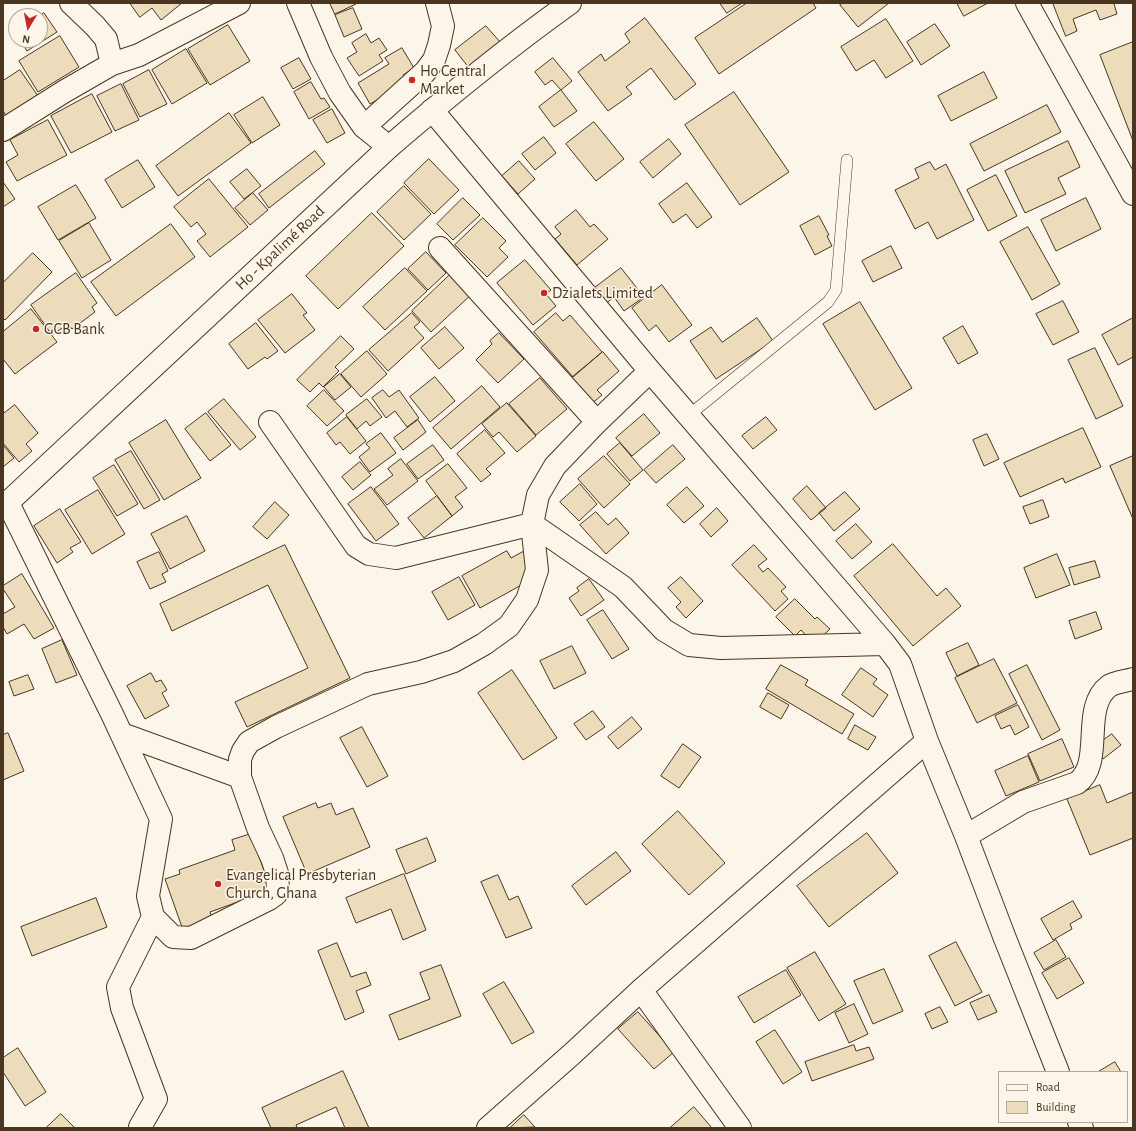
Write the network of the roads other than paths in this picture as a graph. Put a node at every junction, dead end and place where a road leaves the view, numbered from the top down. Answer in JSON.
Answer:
{"nodes":[{"id":1,"x":71,"y":3,"type":"edge"},
{"id":2,"x":239,"y":3,"type":"edge"},
{"id":3,"x":298,"y":3,"type":"edge"},
{"id":4,"x":438,"y":3,"type":"edge"},
{"id":5,"x":570,"y":3,"type":"edge"},
{"id":6,"x":1027,"y":3,"type":"edge"},
{"id":7,"x":112,"y":64,"type":"junction"},
{"id":8,"x":432,"y":110,"type":"junction"},
{"id":9,"x":364,"y":127,"type":"junction"},
{"id":10,"x":3,"y":130,"type":"edge"},
{"id":11,"x":389,"y":147,"type":"junction"},
{"id":12,"x":847,"y":160,"type":"dead end"},
{"id":13,"x":1133,"y":194,"type":"edge"},
{"id":14,"x":440,"y":248,"type":"dead end"},
{"id":15,"x":650,"y":371,"type":"junction"},
{"id":16,"x":688,"y":416,"type":"junction"},
{"id":17,"x":270,"y":422,"type":"dead end"},
{"id":18,"x":597,"y":422,"type":"junction"},
{"id":19,"x":6,"y":505,"type":"edge"},
{"id":20,"x":532,"y":524,"type":"junction"},
{"id":21,"x":884,"y":644,"type":"junction"},
{"id":22,"x":1133,"y":679,"type":"edge"},
{"id":23,"x":122,"y":734,"type":"junction"},
{"id":24,"x":927,"y":741,"type":"junction"},
{"id":25,"x":240,"y":777,"type":"junction"},
{"id":26,"x":966,"y":836,"type":"junction"},
{"id":27,"x":153,"y":917,"type":"junction"},
{"id":28,"x":641,"y":990,"type":"junction"},
{"id":29,"x":1058,"y":1071,"type":"edge"},
{"id":30,"x":140,"y":1127,"type":"edge"},
{"id":31,"x":488,"y":1128,"type":"edge"},
{"id":32,"x":740,"y":1128,"type":"edge"}],
"edges":[{"from":1,"to":7,"type":"street"},
{"from":2,"to":7,"type":"street"},
{"from":3,"to":9,"type":"street"},
{"from":4,"to":9,"type":"street"},
{"from":5,"to":8,"type":"street","name":"Ho - Kpalimé Road"},
{"from":6,"to":13,"type":"street"},
{"from":7,"to":10,"type":"street"},
{"from":8,"to":11,"type":"street","name":"Ho - Kpalimé Road"},
{"from":8,"to":15,"type":"street"},
{"from":9,"to":11,"type":"street"},
{"from":11,"to":19,"type":"street","name":"Ho - Kpalimé Road"},
{"from":12,"to":16,"type":"lane"},
{"from":14,"to":18,"type":"street"},
{"from":15,"to":16,"type":"street"},
{"from":15,"to":18,"type":"street"},
{"from":16,"to":21,"type":"street"},
{"from":17,"to":20,"type":"street"},
{"from":18,"to":20,"type":"street"},
{"from":19,"to":23,"type":"street"},
{"from":20,"to":21,"type":"street"},
{"from":20,"to":25,"type":"street"},
{"from":21,"to":24,"type":"street"},
{"from":22,"to":26,"type":"street"},
{"from":23,"to":25,"type":"street"},
{"from":23,"to":27,"type":"street"},
{"from":24,"to":26,"type":"street"},
{"from":24,"to":28,"type":"street"},
{"from":25,"to":27,"type":"street"},
{"from":26,"to":29,"type":"street"},
{"from":27,"to":30,"type":"street"},
{"from":28,"to":31,"type":"street"},
{"from":28,"to":32,"type":"street"}]}
